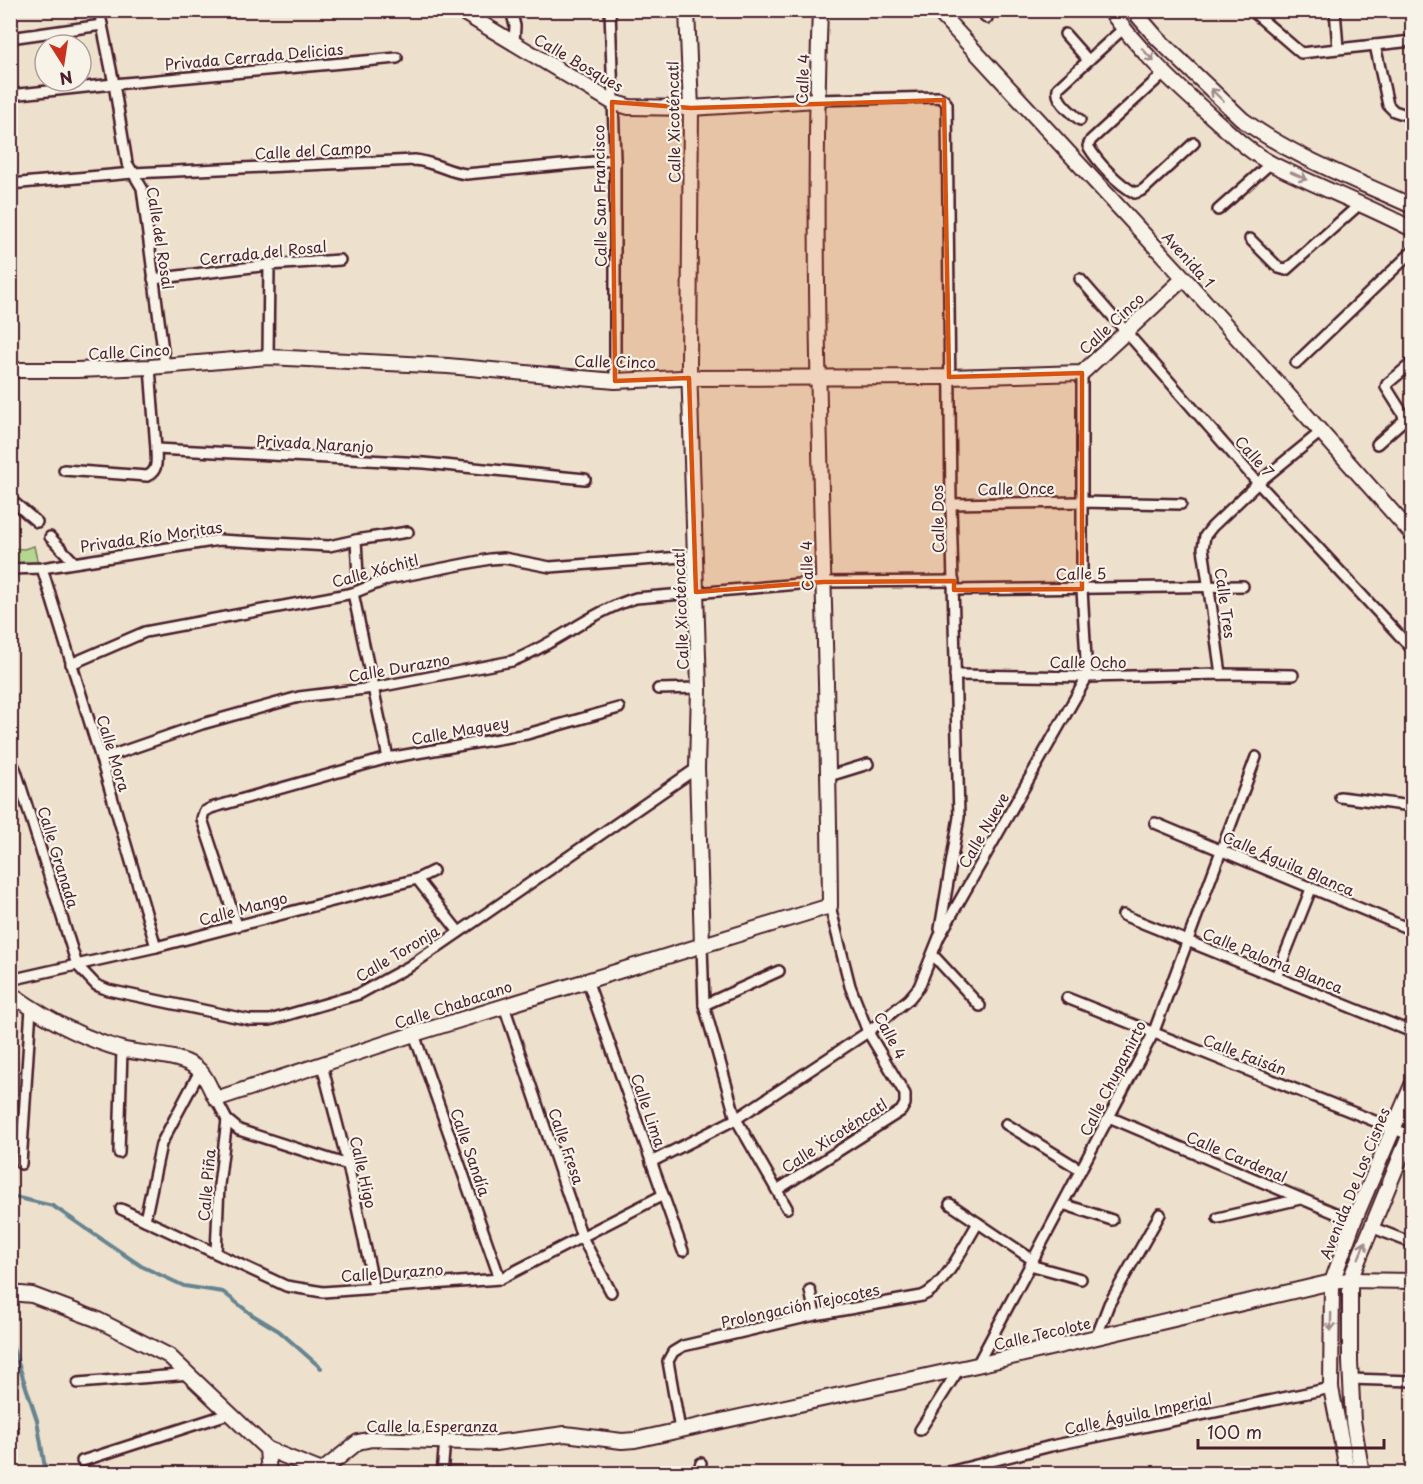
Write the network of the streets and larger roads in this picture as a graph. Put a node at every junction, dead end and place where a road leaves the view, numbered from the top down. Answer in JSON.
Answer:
{"nodes":[{"id":1,"x":99,"y":10,"type":"edge"},
{"id":2,"x":459,"y":10,"type":"edge"},
{"id":3,"x":511,"y":10,"type":"edge"},
{"id":4,"x":610,"y":10,"type":"edge"},
{"id":5,"x":687,"y":10,"type":"edge"},
{"id":6,"x":820,"y":10,"type":"edge"},
{"id":7,"x":937,"y":10,"type":"edge"},
{"id":8,"x":979,"y":10,"type":"edge"},
{"id":9,"x":1110,"y":10,"type":"edge"},
{"id":10,"x":1133,"y":10,"type":"edge"},
{"id":11,"x":1251,"y":10,"type":"edge"},
{"id":12,"x":1335,"y":10,"type":"edge"},
{"id":13,"x":987,"y":18,"type":"dead end"},
{"id":14,"x":102,"y":25,"type":"junction"},
{"id":15,"x":1124,"y":28,"type":"junction"},
{"id":16,"x":1065,"y":34,"type":"dead end"},
{"id":17,"x":10,"y":38,"type":"edge"},
{"id":18,"x":1413,"y":41,"type":"edge"},
{"id":19,"x":514,"y":43,"type":"junction"},
{"id":20,"x":1376,"y":45,"type":"junction"},
{"id":21,"x":1338,"y":48,"type":"junction"},
{"id":22,"x":397,"y":58,"type":"dead end"},
{"id":23,"x":1088,"y":60,"type":"junction"},
{"id":24,"x":1164,"y":73,"type":"junction"},
{"id":25,"x":114,"y":84,"type":"junction"},
{"id":26,"x":10,"y":95,"type":"edge"},
{"id":27,"x":817,"y":100,"type":"junction"},
{"id":28,"x":944,"y":100,"type":"joint"},
{"id":29,"x":612,"y":102,"type":"junction"},
{"id":30,"x":691,"y":108,"type":"junction"},
{"id":31,"x":1413,"y":117,"type":"edge"},
{"id":32,"x":1080,"y":120,"type":"dead end"},
{"id":33,"x":1243,"y":120,"type":"junction"},
{"id":34,"x":1232,"y":135,"type":"junction"},
{"id":35,"x":1194,"y":143,"type":"dead end"},
{"id":36,"x":615,"y":160,"type":"junction"},
{"id":37,"x":1271,"y":163,"type":"junction"},
{"id":38,"x":133,"y":173,"type":"junction"},
{"id":39,"x":10,"y":184,"type":"edge"},
{"id":40,"x":1361,"y":203,"type":"junction"},
{"id":41,"x":1413,"y":206,"type":"edge"},
{"id":42,"x":1218,"y":210,"type":"dead end"},
{"id":43,"x":1413,"y":229,"type":"edge"},
{"id":44,"x":1250,"y":239,"type":"dead end"},
{"id":45,"x":1413,"y":252,"type":"edge"},
{"id":46,"x":340,"y":260,"type":"dead end"},
{"id":47,"x":269,"y":265,"type":"junction"},
{"id":48,"x":1184,"y":278,"type":"junction"},
{"id":49,"x":153,"y":279,"type":"junction"},
{"id":50,"x":1080,"y":279,"type":"dead end"},
{"id":51,"x":1125,"y":332,"type":"junction"},
{"id":52,"x":268,"y":357,"type":"junction"},
{"id":53,"x":1296,"y":363,"type":"dead end"},
{"id":54,"x":1413,"y":363,"type":"edge"},
{"id":55,"x":165,"y":366,"type":"junction"},
{"id":56,"x":150,"y":367,"type":"junction"},
{"id":57,"x":10,"y":370,"type":"edge"},
{"id":58,"x":1082,"y":372,"type":"junction"},
{"id":59,"x":819,"y":377,"type":"junction"},
{"id":60,"x":949,"y":377,"type":"junction"},
{"id":61,"x":689,"y":378,"type":"junction"},
{"id":62,"x":615,"y":381,"type":"junction"},
{"id":63,"x":1322,"y":431,"type":"junction"},
{"id":64,"x":1377,"y":444,"type":"dead end"},
{"id":65,"x":156,"y":449,"type":"junction"},
{"id":66,"x":64,"y":470,"type":"dead end"},
{"id":67,"x":585,"y":480,"type":"dead end"},
{"id":68,"x":1258,"y":483,"type":"junction"},
{"id":69,"x":10,"y":499,"type":"edge"},
{"id":70,"x":1081,"y":502,"type":"junction"},
{"id":71,"x":951,"y":504,"type":"junction"},
{"id":72,"x":1181,"y":504,"type":"dead end"},
{"id":73,"x":37,"y":522,"type":"dead end"},
{"id":74,"x":408,"y":531,"type":"dead end"},
{"id":75,"x":1413,"y":534,"type":"edge"},
{"id":76,"x":50,"y":537,"type":"dead end"},
{"id":77,"x":356,"y":540,"type":"junction"},
{"id":78,"x":694,"y":556,"type":"junction"},
{"id":79,"x":74,"y":562,"type":"junction"},
{"id":80,"x":42,"y":568,"type":"junction"},
{"id":81,"x":10,"y":569,"type":"edge"},
{"id":82,"x":358,"y":577,"type":"dead end"},
{"id":83,"x":823,"y":582,"type":"junction"},
{"id":84,"x":954,"y":585,"type":"junction"},
{"id":85,"x":1208,"y":586,"type":"junction"},
{"id":86,"x":1243,"y":586,"type":"dead end"},
{"id":87,"x":1082,"y":588,"type":"junction"},
{"id":88,"x":696,"y":592,"type":"junction"},
{"id":89,"x":353,"y":594,"type":"junction"},
{"id":90,"x":1413,"y":649,"type":"edge"},
{"id":91,"x":71,"y":664,"type":"junction"},
{"id":92,"x":1221,"y":674,"type":"junction"},
{"id":93,"x":956,"y":675,"type":"junction"},
{"id":94,"x":1293,"y":675,"type":"dead end"},
{"id":95,"x":1088,"y":677,"type":"junction"},
{"id":96,"x":373,"y":688,"type":"junction"},
{"id":97,"x":699,"y":688,"type":"junction"},
{"id":98,"x":658,"y":689,"type":"dead end"},
{"id":99,"x":619,"y":708,"type":"dead end"},
{"id":100,"x":1256,"y":757,"type":"dead end"},
{"id":101,"x":388,"y":758,"type":"junction"},
{"id":102,"x":10,"y":759,"type":"edge"},
{"id":103,"x":101,"y":759,"type":"junction"},
{"id":104,"x":868,"y":764,"type":"dead end"},
{"id":105,"x":698,"y":768,"type":"junction"},
{"id":106,"x":830,"y":776,"type":"junction"},
{"id":107,"x":1340,"y":798,"type":"dead end"},
{"id":108,"x":1413,"y":806,"type":"edge"},
{"id":109,"x":1155,"y":824,"type":"dead end"},
{"id":110,"x":1220,"y":851,"type":"junction"},
{"id":111,"x":433,"y":871,"type":"dead end"},
{"id":112,"x":417,"y":879,"type":"junction"},
{"id":113,"x":1311,"y":889,"type":"junction"},
{"id":114,"x":830,"y":906,"type":"junction"},
{"id":115,"x":1123,"y":915,"type":"dead end"},
{"id":116,"x":237,"y":925,"type":"junction"},
{"id":117,"x":1413,"y":930,"type":"edge"},
{"id":118,"x":459,"y":932,"type":"junction"},
{"id":119,"x":939,"y":937,"type":"junction"},
{"id":120,"x":1187,"y":942,"type":"junction"},
{"id":121,"x":156,"y":946,"type":"junction"},
{"id":122,"x":702,"y":946,"type":"junction"},
{"id":123,"x":933,"y":955,"type":"junction"},
{"id":124,"x":76,"y":965,"type":"junction"},
{"id":125,"x":779,"y":971,"type":"dead end"},
{"id":126,"x":1276,"y":977,"type":"junction"},
{"id":127,"x":10,"y":980,"type":"edge"},
{"id":128,"x":587,"y":980,"type":"junction"},
{"id":129,"x":10,"y":993,"type":"edge"},
{"id":130,"x":1067,"y":998,"type":"dead end"},
{"id":131,"x":704,"y":1005,"type":"junction"},
{"id":132,"x":504,"y":1006,"type":"junction"},
{"id":133,"x":980,"y":1006,"type":"dead end"},
{"id":134,"x":31,"y":1008,"type":"junction"},
{"id":135,"x":868,"y":1032,"type":"junction"},
{"id":136,"x":1413,"y":1032,"type":"edge"},
{"id":137,"x":414,"y":1034,"type":"junction"},
{"id":138,"x":1153,"y":1034,"type":"junction"},
{"id":139,"x":122,"y":1049,"type":"junction"},
{"id":140,"x":322,"y":1065,"type":"junction"},
{"id":141,"x":200,"y":1071,"type":"junction"},
{"id":142,"x":1413,"y":1084,"type":"edge"},
{"id":143,"x":216,"y":1099,"type":"junction"},
{"id":144,"x":905,"y":1104,"type":"joint"},
{"id":145,"x":1109,"y":1117,"type":"junction"},
{"id":146,"x":736,"y":1119,"type":"junction"},
{"id":147,"x":227,"y":1120,"type":"junction"},
{"id":148,"x":1006,"y":1124,"type":"dead end"},
{"id":149,"x":1394,"y":1129,"type":"junction"},
{"id":150,"x":1412,"y":1134,"type":"edge"},
{"id":151,"x":119,"y":1154,"type":"dead end"},
{"id":152,"x":651,"y":1162,"type":"junction"},
{"id":153,"x":21,"y":1164,"type":"dead end"},
{"id":154,"x":348,"y":1165,"type":"junction"},
{"id":155,"x":1081,"y":1170,"type":"junction"},
{"id":156,"x":777,"y":1190,"type":"junction"},
{"id":157,"x":663,"y":1195,"type":"junction"},
{"id":158,"x":1300,"y":1199,"type":"junction"},
{"id":159,"x":950,"y":1204,"type":"dead end"},
{"id":160,"x":1063,"y":1204,"type":"junction"},
{"id":161,"x":787,"y":1208,"type":"dead end"},
{"id":162,"x":121,"y":1209,"type":"dead end"},
{"id":163,"x":1160,"y":1214,"type":"dead end"},
{"id":164,"x":1218,"y":1218,"type":"dead end"},
{"id":165,"x":145,"y":1220,"type":"junction"},
{"id":166,"x":1112,"y":1220,"type":"dead end"},
{"id":167,"x":1354,"y":1221,"type":"junction"},
{"id":168,"x":978,"y":1223,"type":"junction"},
{"id":169,"x":1371,"y":1227,"type":"junction"},
{"id":170,"x":582,"y":1238,"type":"junction"},
{"id":171,"x":1413,"y":1243,"type":"edge"},
{"id":172,"x":682,"y":1251,"type":"dead end"},
{"id":173,"x":216,"y":1254,"type":"junction"},
{"id":174,"x":1032,"y":1263,"type":"junction"},
{"id":175,"x":500,"y":1279,"type":"junction"},
{"id":176,"x":1081,"y":1279,"type":"dead end"},
{"id":177,"x":1350,"y":1280,"type":"junction"},
{"id":178,"x":1413,"y":1281,"type":"edge"},
{"id":179,"x":1332,"y":1282,"type":"junction"},
{"id":180,"x":374,"y":1287,"type":"junction"},
{"id":181,"x":810,"y":1290,"type":"dead end"},
{"id":182,"x":610,"y":1292,"type":"dead end"},
{"id":183,"x":10,"y":1293,"type":"edge"},
{"id":184,"x":814,"y":1315,"type":"junction"},
{"id":185,"x":1096,"y":1338,"type":"junction"},
{"id":186,"x":977,"y":1365,"type":"junction"},
{"id":187,"x":959,"y":1369,"type":"junction"},
{"id":188,"x":190,"y":1374,"type":"junction"},
{"id":189,"x":1350,"y":1379,"type":"junction"},
{"id":190,"x":1413,"y":1381,"type":"edge"},
{"id":191,"x":78,"y":1383,"type":"dead end"},
{"id":192,"x":1330,"y":1388,"type":"junction"},
{"id":193,"x":228,"y":1414,"type":"junction"},
{"id":194,"x":680,"y":1430,"type":"junction"},
{"id":195,"x":920,"y":1430,"type":"dead end"},
{"id":196,"x":446,"y":1440,"type":"junction"},
{"id":197,"x":267,"y":1449,"type":"junction"},
{"id":198,"x":82,"y":1461,"type":"dead end"},
{"id":199,"x":701,"y":1463,"type":"dead end"},
{"id":200,"x":324,"y":1472,"type":"edge"},
{"id":201,"x":953,"y":1472,"type":"edge"},
{"id":202,"x":269,"y":1473,"type":"edge"},
{"id":203,"x":442,"y":1473,"type":"edge"},
{"id":204,"x":697,"y":1473,"type":"edge"},
{"id":205,"x":941,"y":1473,"type":"edge"},
{"id":206,"x":1348,"y":1473,"type":"edge"},
{"id":207,"x":1362,"y":1473,"type":"edge"}],
"edges":[{"from":1,"to":14,"type":"street","name":"Calle del Rosal"},
{"from":2,"to":19,"type":"street","name":"Calle Bosques"},
{"from":3,"to":19,"type":"street"},
{"from":4,"to":29,"type":"street","name":"Calle San Francisco"},
{"from":5,"to":30,"type":"street","name":"Calle Xicoténcatl"},
{"from":6,"to":27,"type":"street","name":"Calle 4"},
{"from":7,"to":48,"type":"street","name":"Avenida 1"},
{"from":8,"to":13,"type":"street"},
{"from":9,"to":15,"type":"street"},
{"from":33,"to":10,"type":"street","one_way":true},
{"from":11,"to":21,"type":"street"},
{"from":12,"to":21,"type":"street"},
{"from":14,"to":17,"type":"street"},
{"from":14,"to":25,"type":"street","name":"Calle del Rosal"},
{"from":15,"to":23,"type":"street"},
{"from":15,"to":24,"type":"street","one_way":true},
{"from":16,"to":23,"type":"street"},
{"from":18,"to":20,"type":"street"},
{"from":19,"to":29,"type":"street","name":"Calle Bosques"},
{"from":20,"to":21,"type":"street"},
{"from":20,"to":31,"type":"street"},
{"from":22,"to":25,"type":"street","name":"Privada Cerrada Delicias"},
{"from":23,"to":32,"type":"street"},
{"from":24,"to":34,"type":"street"},
{"from":24,"to":35,"type":"street"},
{"from":25,"to":26,"type":"street","name":"Privada Cerrada Delicias"},
{"from":25,"to":38,"type":"street","name":"Calle del Rosal"},
{"from":27,"to":28,"type":"street","name":"Calle Bosques"},
{"from":27,"to":30,"type":"street","name":"Calle Bosques"},
{"from":27,"to":59,"type":"street","name":"Calle 4"},
{"from":28,"to":60,"type":"street","name":"Calle Dos"},
{"from":29,"to":30,"type":"street","name":"Calle Bosques"},
{"from":29,"to":36,"type":"street","name":"Calle San Francisco"},
{"from":30,"to":61,"type":"street","name":"Calle Xicoténcatl"},
{"from":33,"to":34,"type":"street"},
{"from":33,"to":41,"type":"street"},
{"from":34,"to":37,"type":"street"},
{"from":36,"to":38,"type":"street","name":"Calle del Campo"},
{"from":36,"to":62,"type":"street","name":"Calle San Francisco"},
{"from":37,"to":40,"type":"street","one_way":true},
{"from":37,"to":42,"type":"street"},
{"from":38,"to":39,"type":"street","name":"Calle del Campo"},
{"from":38,"to":49,"type":"street","name":"Calle del Rosal"},
{"from":40,"to":43,"type":"street"},
{"from":40,"to":44,"type":"street"},
{"from":45,"to":53,"type":"street"},
{"from":46,"to":47,"type":"street","name":"Cerrada del Rosal"},
{"from":47,"to":49,"type":"street","name":"Cerrada del Rosal"},
{"from":47,"to":52,"type":"street"},
{"from":48,"to":51,"type":"street","name":"Calle Cinco"},
{"from":48,"to":63,"type":"street","name":"Avenida 1"},
{"from":49,"to":55,"type":"street","name":"Calle del Rosal"},
{"from":50,"to":51,"type":"street","name":"Calle 7"},
{"from":51,"to":58,"type":"street","name":"Calle Cinco"},
{"from":51,"to":68,"type":"street","name":"Calle 7"},
{"from":52,"to":55,"type":"street","name":"Calle Cinco"},
{"from":52,"to":62,"type":"street","name":"Calle Cinco"},
{"from":54,"to":64,"type":"street"},
{"from":55,"to":56,"type":"street","name":"Calle Cinco"},
{"from":56,"to":57,"type":"street","name":"Calle Cinco"},
{"from":56,"to":65,"type":"street"},
{"from":58,"to":60,"type":"street","name":"Calle Cinco"},
{"from":58,"to":70,"type":"street"},
{"from":59,"to":60,"type":"street","name":"Calle Cinco"},
{"from":59,"to":61,"type":"street","name":"Calle Cinco"},
{"from":59,"to":83,"type":"street","name":"Calle 4"},
{"from":60,"to":71,"type":"street","name":"Calle Dos"},
{"from":61,"to":62,"type":"street","name":"Calle Cinco"},
{"from":61,"to":78,"type":"street","name":"Calle Xicoténcatl"},
{"from":63,"to":68,"type":"street"},
{"from":63,"to":75,"type":"street","name":"Avenida 1"},
{"from":65,"to":66,"type":"street"},
{"from":65,"to":67,"type":"street","name":"Privada Naranjo"},
{"from":68,"to":85,"type":"street","name":"Calle Tres"},
{"from":68,"to":90,"type":"street","name":"Calle 7"},
{"from":69,"to":73,"type":"street"},
{"from":70,"to":71,"type":"street","name":"Calle Once"},
{"from":70,"to":72,"type":"street","name":"Calle Once"},
{"from":70,"to":87,"type":"street"},
{"from":71,"to":84,"type":"street","name":"Calle Dos"},
{"from":74,"to":77,"type":"street","name":"Privada Río Moritas"},
{"from":76,"to":79,"type":"street"},
{"from":77,"to":79,"type":"street","name":"Privada Río Moritas"},
{"from":77,"to":82,"type":"street"},
{"from":78,"to":88,"type":"street","name":"Calle Xicoténcatl"},
{"from":78,"to":89,"type":"street","name":"Calle Xóchitl"},
{"from":79,"to":80,"type":"street","name":"Privada Río Moritas"},
{"from":80,"to":81,"type":"street","name":"Privada Río Moritas"},
{"from":80,"to":91,"type":"street","name":"Calle Mora"},
{"from":83,"to":84,"type":"street"},
{"from":83,"to":88,"type":"street"},
{"from":83,"to":106,"type":"street","name":"Calle 4"},
{"from":84,"to":87,"type":"street","name":"Calle 5"},
{"from":84,"to":93,"type":"street","name":"Calle Dos"},
{"from":85,"to":86,"type":"street","name":"Calle 5"},
{"from":85,"to":87,"type":"street","name":"Calle 5"},
{"from":85,"to":92,"type":"street","name":"Calle Tres"},
{"from":87,"to":95,"type":"street"},
{"from":88,"to":96,"type":"street","name":"Calle Durazno"},
{"from":88,"to":97,"type":"street","name":"Calle Xicoténcatl"},
{"from":89,"to":91,"type":"street","name":"Calle Xóchitl"},
{"from":89,"to":96,"type":"street"},
{"from":91,"to":103,"type":"street","name":"Calle Mora"},
{"from":92,"to":94,"type":"street","name":"Calle Ocho"},
{"from":92,"to":95,"type":"street","name":"Calle Ocho"},
{"from":93,"to":95,"type":"street","name":"Calle Ocho"},
{"from":93,"to":119,"type":"street","name":"Calle Dos"},
{"from":95,"to":119,"type":"street","name":"Calle Nueve"},
{"from":96,"to":101,"type":"street"},
{"from":96,"to":103,"type":"street","name":"Calle Durazno"},
{"from":97,"to":98,"type":"street"},
{"from":97,"to":105,"type":"street","name":"Calle Xicoténcatl"},
{"from":99,"to":101,"type":"street","name":"Calle Maguey"},
{"from":100,"to":110,"type":"street","name":"Calle Chupamirto"},
{"from":101,"to":116,"type":"street","name":"Calle Maguey"},
{"from":102,"to":124,"type":"street","name":"Calle Granada"},
{"from":103,"to":121,"type":"street","name":"Calle Mora"},
{"from":104,"to":106,"type":"street"},
{"from":105,"to":118,"type":"street","name":"Calle Toronja"},
{"from":105,"to":122,"type":"street","name":"Calle Xicoténcatl"},
{"from":106,"to":114,"type":"street","name":"Calle 4"},
{"from":107,"to":108,"type":"street"},
{"from":109,"to":110,"type":"street","name":"Calle Águila Blanca"},
{"from":110,"to":113,"type":"street","name":"Calle Águila Blanca"},
{"from":110,"to":120,"type":"street","name":"Calle Chupamirto"},
{"from":111,"to":112,"type":"street","name":"Calle Mango"},
{"from":112,"to":116,"type":"street","name":"Calle Mango"},
{"from":112,"to":118,"type":"street"},
{"from":113,"to":117,"type":"street","name":"Calle Águila Blanca"},
{"from":113,"to":126,"type":"street"},
{"from":114,"to":122,"type":"street","name":"Calle Chabacano"},
{"from":114,"to":135,"type":"street","name":"Calle 4"},
{"from":115,"to":120,"type":"street","name":"Calle Paloma Blanca"},
{"from":116,"to":121,"type":"street","name":"Calle Mango"},
{"from":118,"to":124,"type":"street","name":"Calle Toronja"},
{"from":119,"to":123,"type":"street","name":"Calle Nueve"},
{"from":120,"to":126,"type":"street","name":"Calle Paloma Blanca"},
{"from":120,"to":138,"type":"street","name":"Calle Chupamirto"},
{"from":121,"to":124,"type":"street","name":"Calle Mango"},
{"from":122,"to":128,"type":"street","name":"Calle Chabacano"},
{"from":122,"to":131,"type":"street","name":"Calle Xicoténcatl"},
{"from":123,"to":133,"type":"street"},
{"from":123,"to":135,"type":"street","name":"Calle Nueve"},
{"from":124,"to":127,"type":"street","name":"Calle Mango"},
{"from":125,"to":131,"type":"street"},
{"from":126,"to":136,"type":"street","name":"Calle Paloma Blanca"},
{"from":128,"to":132,"type":"street","name":"Calle Chabacano"},
{"from":128,"to":152,"type":"street","name":"Calle Lima"},
{"from":129,"to":134,"type":"street"},
{"from":130,"to":138,"type":"street","name":"Calle Faisán"},
{"from":131,"to":146,"type":"street","name":"Calle Xicoténcatl"},
{"from":132,"to":137,"type":"street","name":"Calle Chabacano"},
{"from":132,"to":170,"type":"street","name":"Calle Fresa"},
{"from":134,"to":139,"type":"street"},
{"from":134,"to":153,"type":"street"},
{"from":135,"to":144,"type":"street","name":"Calle 4"},
{"from":135,"to":146,"type":"street","name":"Calle Nueve"},
{"from":137,"to":140,"type":"street","name":"Calle Chabacano"},
{"from":137,"to":175,"type":"street","name":"Calle Sandía"},
{"from":138,"to":145,"type":"street","name":"Calle Chupamirto"},
{"from":138,"to":149,"type":"street","name":"Calle Faisán"},
{"from":139,"to":141,"type":"street"},
{"from":139,"to":151,"type":"street"},
{"from":140,"to":143,"type":"street","name":"Calle Chabacano"},
{"from":140,"to":154,"type":"street","name":"Calle Higo"},
{"from":141,"to":143,"type":"street"},
{"from":141,"to":165,"type":"street"},
{"from":142,"to":149,"type":"street","name":"Avenida De Los Cisnes"},
{"from":143,"to":147,"type":"street"},
{"from":144,"to":156,"type":"street","name":"Calle Xicoténcatl"},
{"from":145,"to":155,"type":"street","name":"Calle Chupamirto"},
{"from":145,"to":158,"type":"street","name":"Calle Cardenal"},
{"from":146,"to":152,"type":"street","name":"Calle Nueve"},
{"from":146,"to":156,"type":"street","name":"Calle Xicoténcatl"},
{"from":147,"to":154,"type":"street"},
{"from":147,"to":173,"type":"street","name":"Calle Piña"},
{"from":148,"to":155,"type":"street"},
{"from":149,"to":150,"type":"street","name":"Calle Faisán"},
{"from":149,"to":167,"type":"street","name":"Avenida De Los Cisnes"},
{"from":150,"to":169,"type":"street"},
{"from":152,"to":157,"type":"street","name":"Calle Lima"},
{"from":154,"to":180,"type":"street","name":"Calle Higo"},
{"from":155,"to":160,"type":"street","name":"Calle Chupamirto"},
{"from":156,"to":161,"type":"street","name":"Calle Xicoténcatl"},
{"from":157,"to":170,"type":"street","name":"Calle Durazno"},
{"from":157,"to":172,"type":"street","name":"Calle Lima"},
{"from":158,"to":164,"type":"street"},
{"from":158,"to":167,"type":"street","name":"Calle Cardenal"},
{"from":159,"to":168,"type":"street"},
{"from":160,"to":166,"type":"street"},
{"from":160,"to":174,"type":"street","name":"Calle Chupamirto"},
{"from":162,"to":165,"type":"street","name":"Calle Durazno"},
{"from":163,"to":185,"type":"street"},
{"from":165,"to":173,"type":"street","name":"Calle Durazno"},
{"from":167,"to":179,"type":"street","name":"Avenida De Los Cisnes"},
{"from":168,"to":174,"type":"street"},
{"from":168,"to":184,"type":"street","name":"Prolongación Tejocotes"},
{"from":169,"to":171,"type":"street"},
{"from":177,"to":169,"type":"street","one_way":true},
{"from":170,"to":175,"type":"street","name":"Calle Durazno"},
{"from":170,"to":182,"type":"street","name":"Calle Fresa"},
{"from":173,"to":180,"type":"street","name":"Calle Durazno"},
{"from":174,"to":176,"type":"street"},
{"from":174,"to":186,"type":"street","name":"Calle Chupamirto"},
{"from":175,"to":180,"type":"street","name":"Calle Durazno"},
{"from":177,"to":178,"type":"street","name":"Calle Tecolote"},
{"from":177,"to":179,"type":"street","name":"Calle Tecolote"},
{"from":177,"to":189,"type":"street"},
{"from":179,"to":185,"type":"street","name":"Calle Tecolote"},
{"from":179,"to":192,"type":"street","name":"Avenida De Los Cisnes","one_way":true},
{"from":181,"to":184,"type":"street"},
{"from":183,"to":188,"type":"street"},
{"from":184,"to":194,"type":"street","name":"Prolongación Tejocotes"},
{"from":185,"to":186,"type":"street","name":"Calle Tecolote"},
{"from":186,"to":187,"type":"street","name":"Calle Tecolote"},
{"from":187,"to":194,"type":"street","name":"Calle Tecolote"},
{"from":187,"to":195,"type":"street"},
{"from":188,"to":191,"type":"street"},
{"from":188,"to":193,"type":"street"},
{"from":189,"to":190,"type":"street"},
{"from":189,"to":207,"type":"street"},
{"from":192,"to":201,"type":"street","name":"Calle Águila Imperial"},
{"from":192,"to":206,"type":"street","name":"Avenida De Los Cisnes"},
{"from":193,"to":197,"type":"street"},
{"from":193,"to":198,"type":"street"},
{"from":194,"to":196,"type":"street","name":"Calle la Esperanza"},
{"from":196,"to":200,"type":"street","name":"Calle la Esperanza"},
{"from":196,"to":203,"type":"street"},
{"from":197,"to":200,"type":"street","name":"Calle la Esperanza"},
{"from":197,"to":202,"type":"street"},
{"from":199,"to":204,"type":"street"},
{"from":201,"to":205,"type":"street","name":"Calle Águila Imperial"}]}
